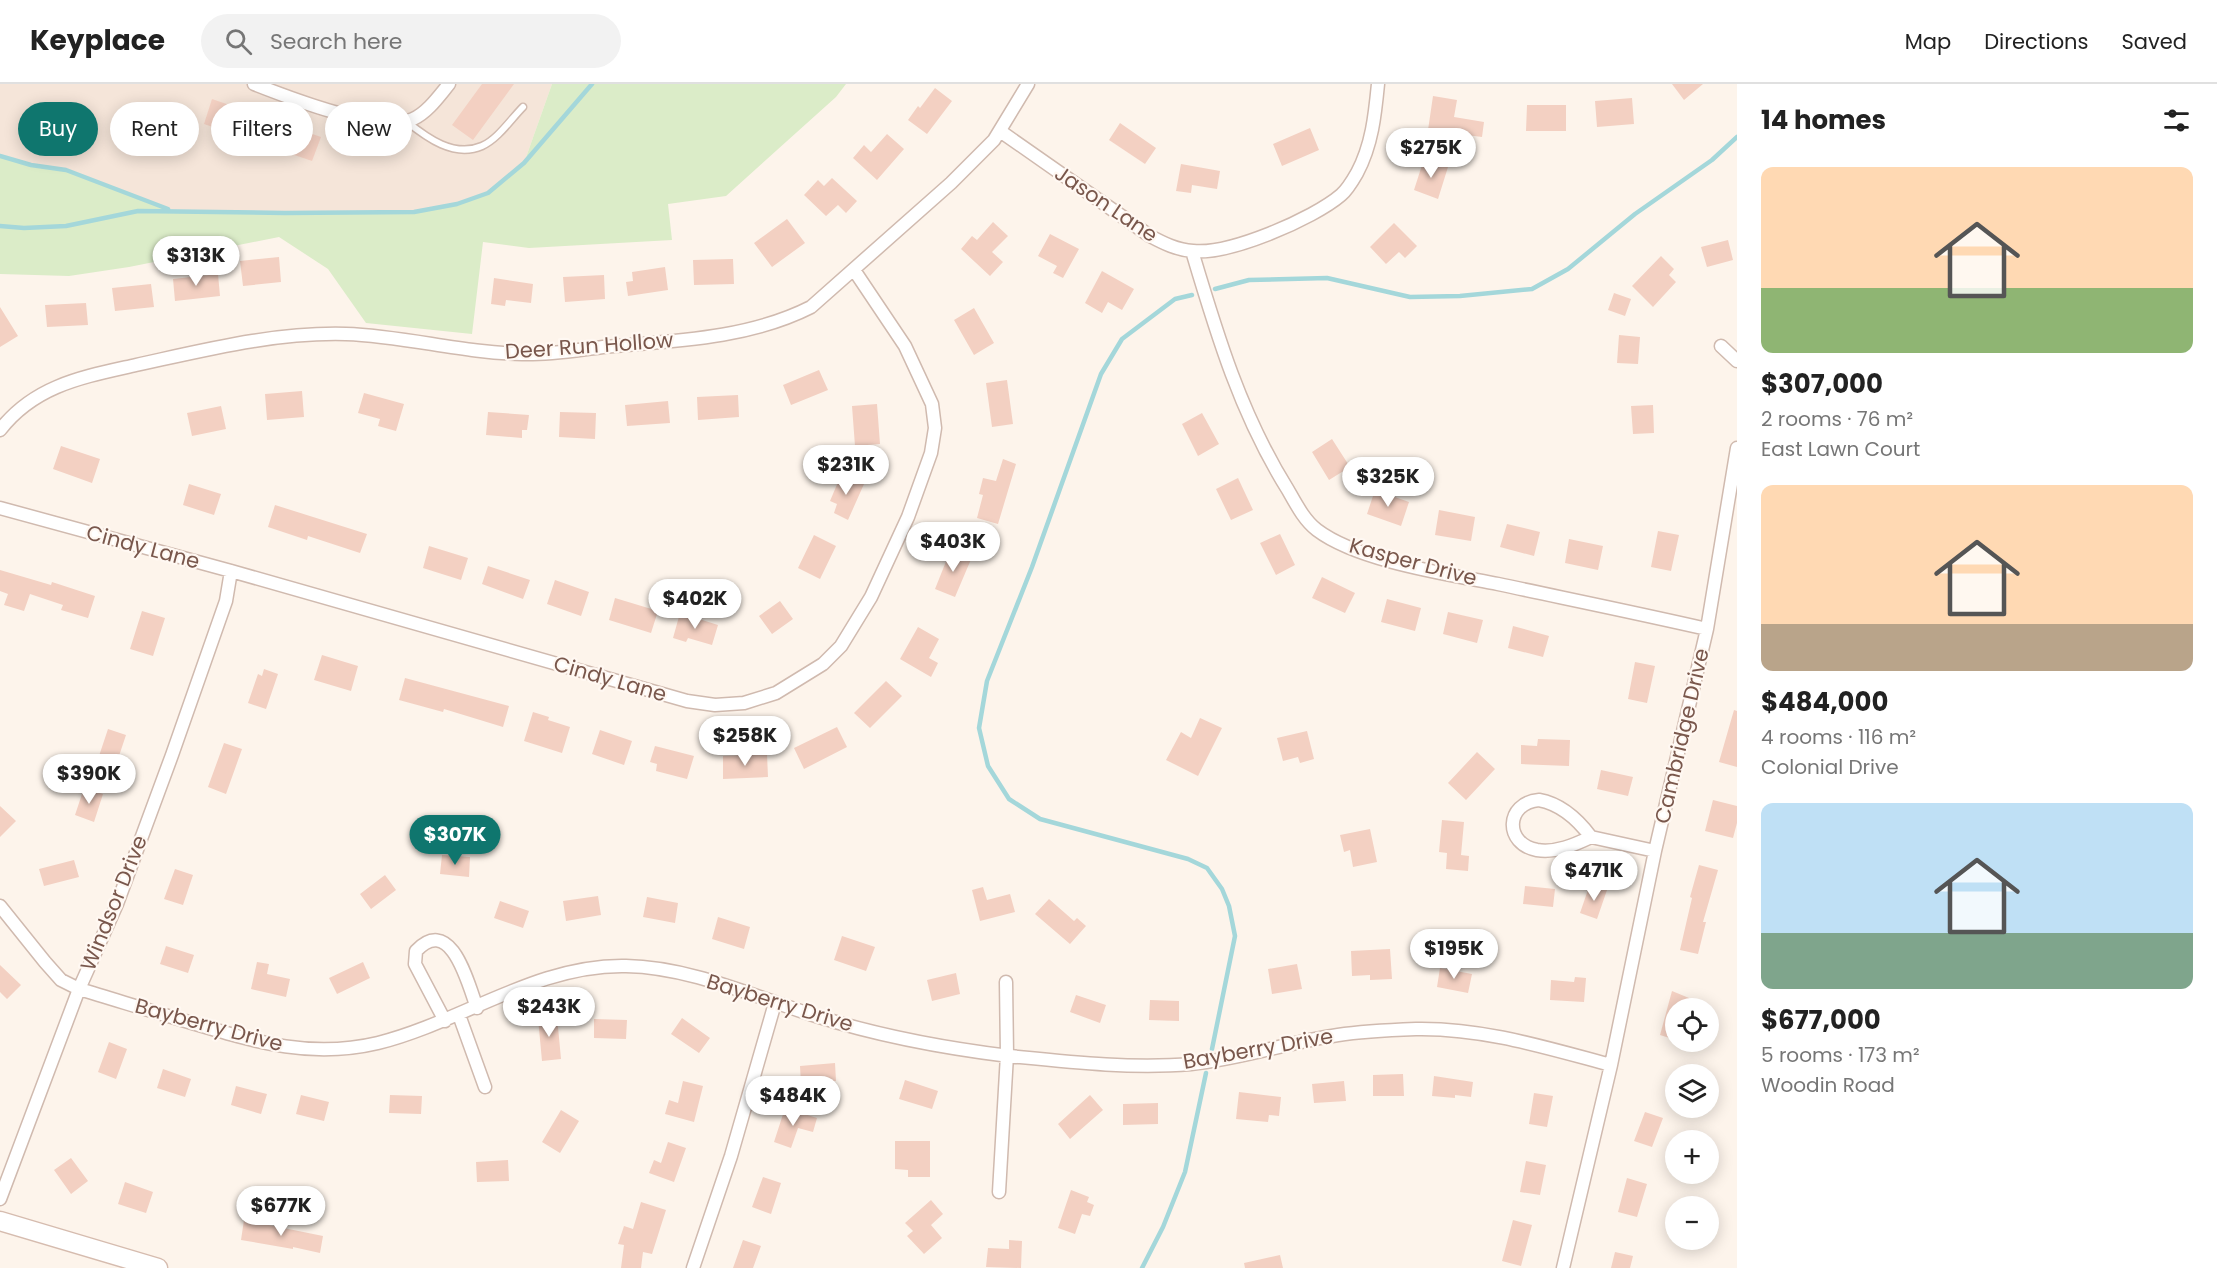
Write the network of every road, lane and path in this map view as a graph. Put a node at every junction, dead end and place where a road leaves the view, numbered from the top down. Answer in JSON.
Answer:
{"nodes":[{"id":1,"x":254,"y":84,"type":"edge"},
{"id":2,"x":449,"y":84,"type":"edge"},
{"id":3,"x":1028,"y":84,"type":"edge"},
{"id":4,"x":1378,"y":84,"type":"edge"},
{"id":5,"x":523,"y":107,"type":"dead end"},
{"id":6,"x":325,"y":110,"type":"edge"},
{"id":7,"x":412,"y":118,"type":"edge"},
{"id":8,"x":412,"y":125,"type":"edge"},
{"id":9,"x":1000,"y":131,"type":"junction"},
{"id":10,"x":1192,"y":251,"type":"junction"},
{"id":11,"x":854,"y":270,"type":"junction"},
{"id":12,"x":1721,"y":346,"type":"dead end"},
{"id":13,"x":1737,"y":361,"type":"edge"},
{"id":14,"x":0,"y":430,"type":"edge"},
{"id":15,"x":1737,"y":448,"type":"edge"},
{"id":16,"x":0,"y":508,"type":"edge"},
{"id":17,"x":231,"y":571,"type":"junction"},
{"id":18,"x":1707,"y":629,"type":"junction"},
{"id":19,"x":1591,"y":837,"type":"junction"},
{"id":20,"x":1655,"y":851,"type":"junction"},
{"id":21,"x":0,"y":906,"type":"edge"},
{"id":22,"x":1006,"y":982,"type":"dead end"},
{"id":23,"x":79,"y":989,"type":"junction"},
{"id":24,"x":775,"y":1003,"type":"junction"},
{"id":25,"x":477,"y":1008,"type":"junction"},
{"id":26,"x":459,"y":1015,"type":"junction"},
{"id":27,"x":445,"y":1021,"type":"junction"},
{"id":28,"x":1007,"y":1055,"type":"junction"},
{"id":29,"x":1611,"y":1065,"type":"junction"},
{"id":30,"x":485,"y":1087,"type":"dead end"},
{"id":31,"x":999,"y":1192,"type":"dead end"},
{"id":32,"x":0,"y":1199,"type":"edge"},
{"id":33,"x":0,"y":1221,"type":"edge"},
{"id":34,"x":158,"y":1268,"type":"edge"},
{"id":35,"x":693,"y":1268,"type":"edge"},
{"id":36,"x":1563,"y":1268,"type":"edge"}],
"edges":[{"from":1,"to":6,"type":"street"},
{"from":2,"to":7,"type":"street"},
{"from":3,"to":9,"type":"street","name":"Deer Run Hollow"},
{"from":4,"to":10,"type":"street","name":"Jason Lane"},
{"from":5,"to":8,"type":"lane"},
{"from":9,"to":10,"type":"street","name":"Jason Lane"},
{"from":9,"to":11,"type":"street","name":"Deer Run Hollow"},
{"from":10,"to":18,"type":"street","name":"Kasper Drive"},
{"from":11,"to":14,"type":"street","name":"Deer Run Hollow"},
{"from":11,"to":17,"type":"street","name":"Cindy Lane"},
{"from":12,"to":13,"type":"street"},
{"from":15,"to":18,"type":"street","name":"Cambridge Drive"},
{"from":16,"to":17,"type":"street","name":"Cindy Lane"},
{"from":17,"to":23,"type":"street","name":"Windsor Drive"},
{"from":18,"to":20,"type":"street","name":"Cambridge Drive"},
{"from":19,"to":19,"type":"street"},
{"from":19,"to":20,"type":"street"},
{"from":20,"to":29,"type":"street","name":"Cambridge Drive"},
{"from":21,"to":23,"type":"street","name":"Bayberry Drive"},
{"from":22,"to":28,"type":"street"},
{"from":23,"to":27,"type":"street","name":"Bayberry Drive"},
{"from":23,"to":32,"type":"street","name":"Windsor Drive"},
{"from":24,"to":25,"type":"street","name":"Bayberry Drive"},
{"from":24,"to":28,"type":"street","name":"Bayberry Drive"},
{"from":24,"to":35,"type":"street"},
{"from":25,"to":26,"type":"street","name":"Bayberry Drive"},
{"from":25,"to":27,"type":"street"},
{"from":26,"to":27,"type":"street","name":"Bayberry Drive"},
{"from":26,"to":30,"type":"street"},
{"from":28,"to":29,"type":"street","name":"Bayberry Drive"},
{"from":28,"to":31,"type":"street"},
{"from":29,"to":36,"type":"street","name":"Cambridge Drive"},
{"from":33,"to":34,"type":"street"}]}
